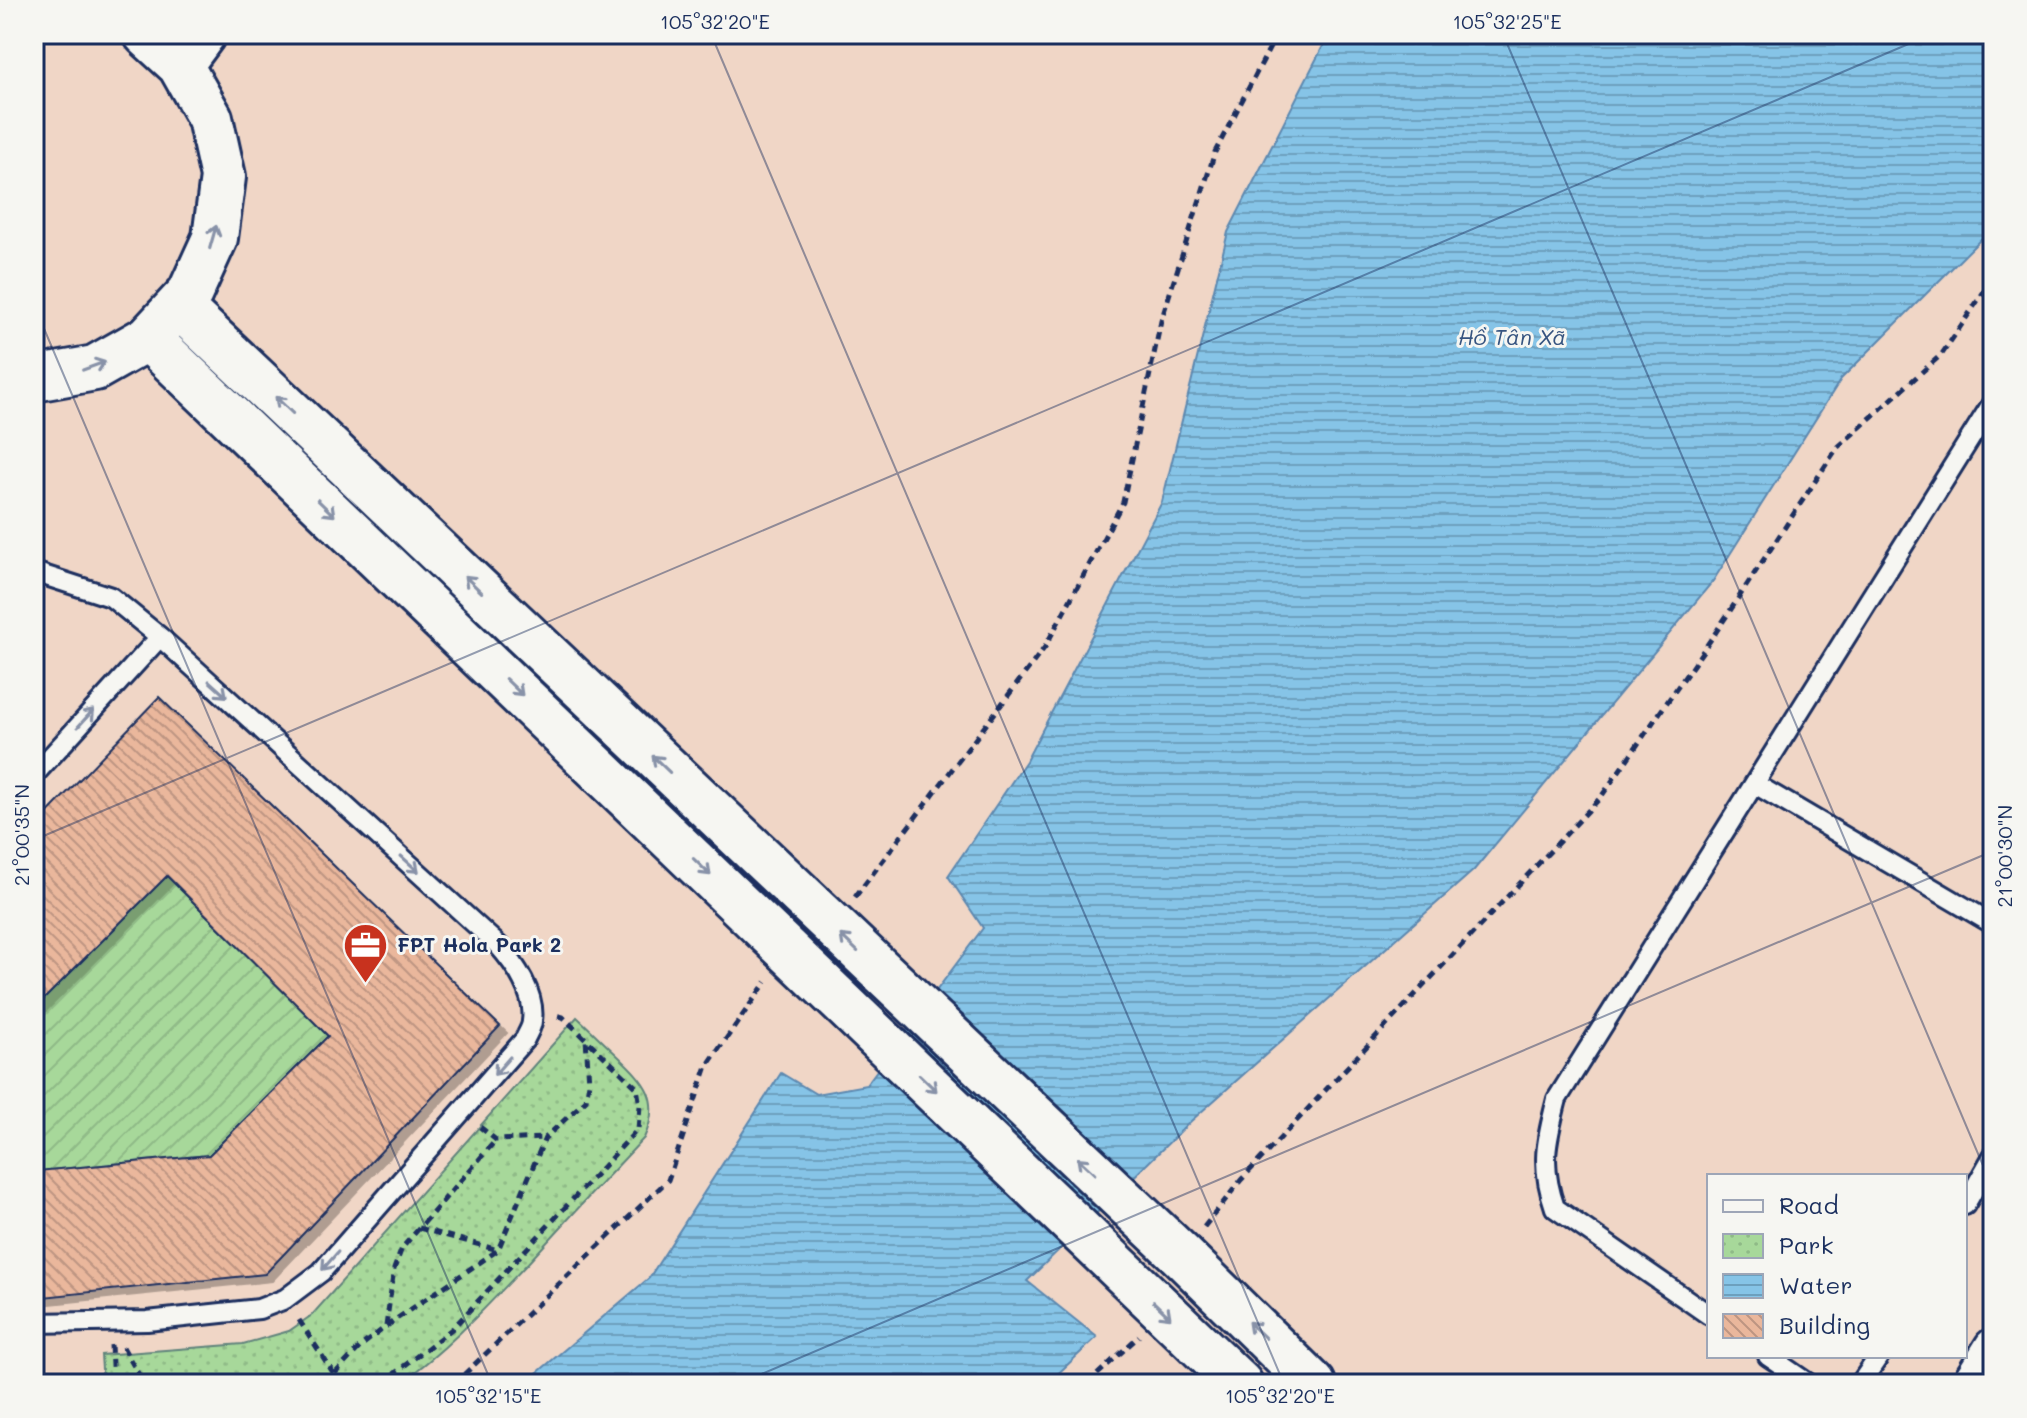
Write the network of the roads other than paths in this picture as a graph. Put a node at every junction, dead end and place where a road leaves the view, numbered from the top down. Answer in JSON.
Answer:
{"nodes":[{"id":1,"x":146,"y":34,"type":"edge"},
{"id":2,"x":192,"y":49,"type":"edge"},
{"id":3,"x":180,"y":307,"type":"junction"},
{"id":4,"x":148,"y":338,"type":"junction"},
{"id":5,"x":34,"y":379,"type":"edge"},
{"id":6,"x":1993,"y":402,"type":"edge"},
{"id":7,"x":34,"y":572,"type":"edge"},
{"id":8,"x":160,"y":637,"type":"junction"},
{"id":9,"x":34,"y":775,"type":"edge"},
{"id":10,"x":1755,"y":784,"type":"junction"},
{"id":11,"x":1993,"y":924,"type":"edge"},
{"id":12,"x":1993,"y":1156,"type":"edge"},
{"id":13,"x":1967,"y":1202,"type":"edge"},
{"id":14,"x":1707,"y":1314,"type":"edge"},
{"id":15,"x":34,"y":1323,"type":"edge"},
{"id":16,"x":1993,"y":1347,"type":"edge"},
{"id":17,"x":1771,"y":1358,"type":"edge"},
{"id":18,"x":1878,"y":1358,"type":"edge"},
{"id":19,"x":1240,"y":1384,"type":"edge"},
{"id":20,"x":1313,"y":1384,"type":"edge"},
{"id":21,"x":1809,"y":1384,"type":"edge"},
{"id":22,"x":1860,"y":1384,"type":"edge"},
{"id":23,"x":1970,"y":1384,"type":"edge"}],
"edges":[{"from":1,"to":2,"type":"street"},
{"from":3,"to":2,"type":"street","one_way":true},
{"from":3,"to":4,"type":"street"},
{"from":20,"to":3,"type":"street","one_way":true},
{"from":5,"to":4,"type":"street","one_way":true},
{"from":4,"to":19,"type":"street","one_way":true},
{"from":6,"to":10,"type":"lane"},
{"from":7,"to":8,"type":"lane"},
{"from":9,"to":8,"type":"lane","one_way":true},
{"from":8,"to":15,"type":"lane","one_way":true},
{"from":10,"to":11,"type":"lane"},
{"from":10,"to":14,"type":"lane"},
{"from":12,"to":13,"type":"lane"},
{"from":16,"to":23,"type":"street"},
{"from":17,"to":21,"type":"lane"},
{"from":18,"to":22,"type":"lane"}]}
